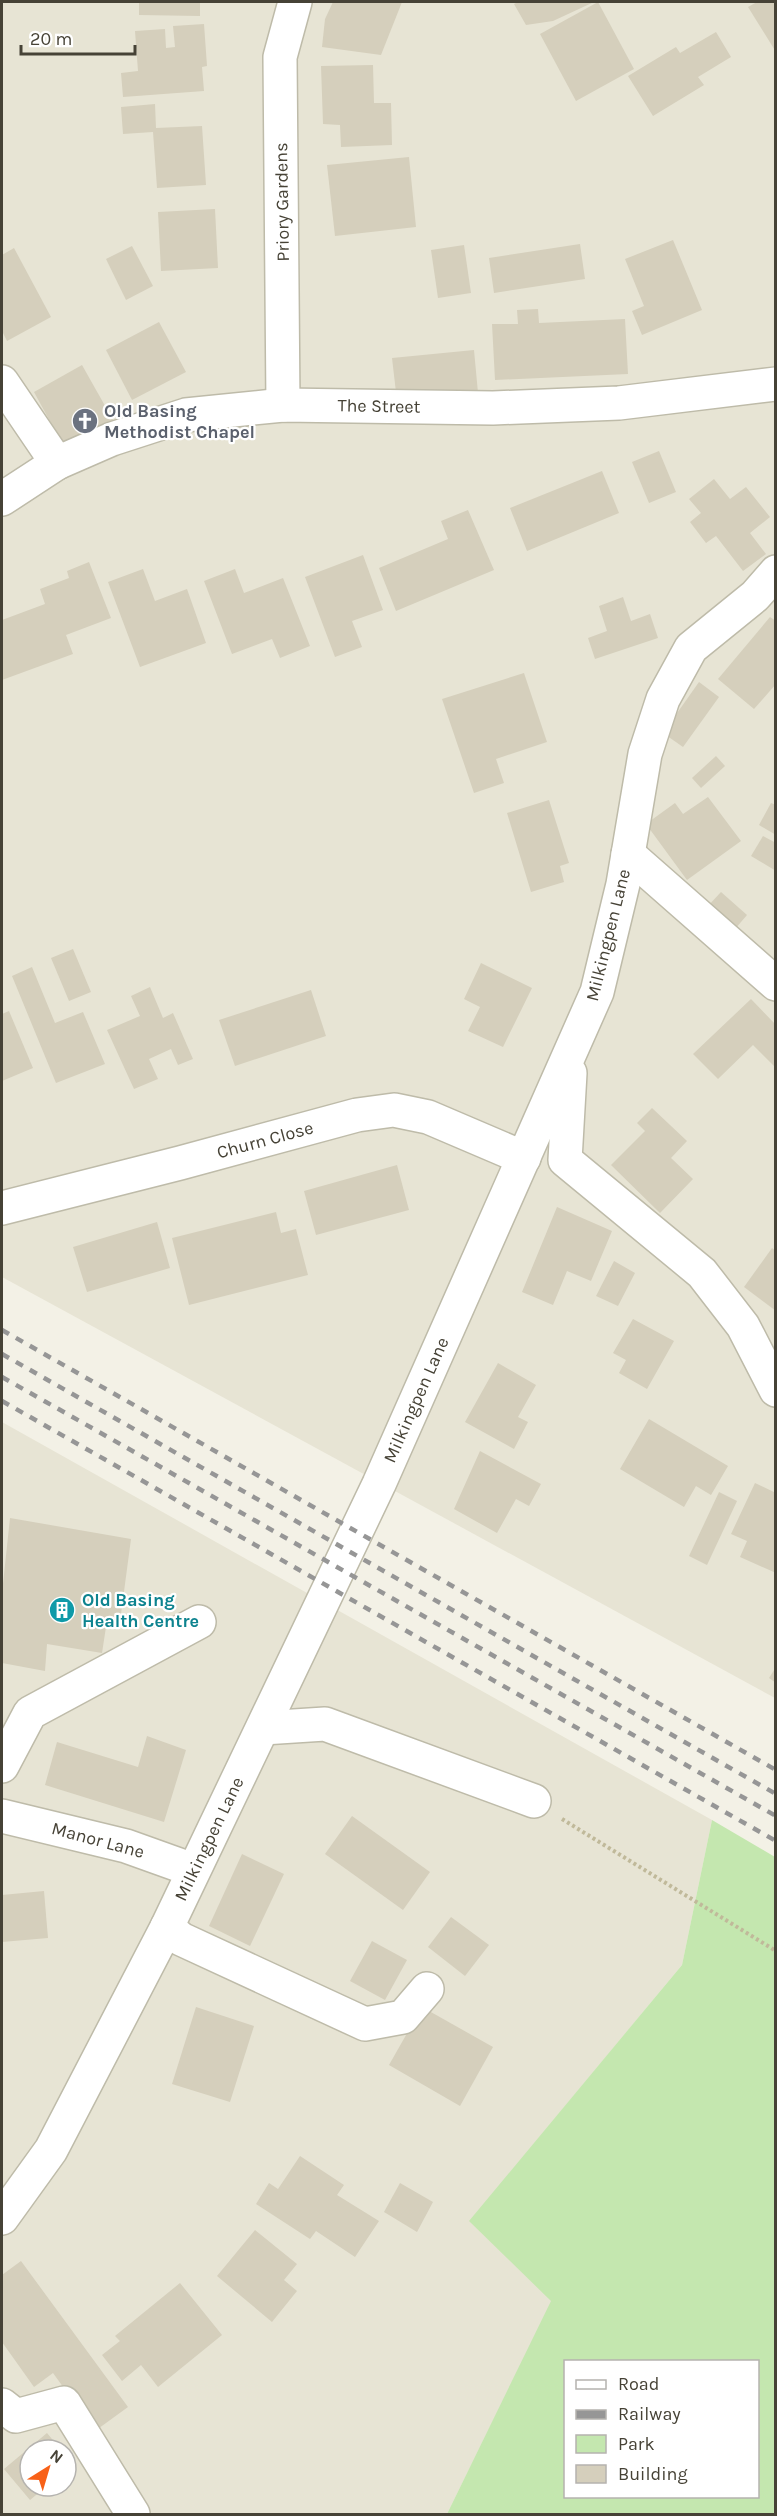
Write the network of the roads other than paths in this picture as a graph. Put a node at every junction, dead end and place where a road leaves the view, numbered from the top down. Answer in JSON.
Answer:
{"nodes":[{"id":1,"x":295,"y":2,"type":"edge"},
{"id":2,"x":2,"y":382,"type":"edge"},
{"id":3,"x":776,"y":384,"type":"edge"},
{"id":4,"x":283,"y":405,"type":"junction"},
{"id":5,"x":57,"y":463,"type":"junction"},
{"id":6,"x":2,"y":498,"type":"edge"},
{"id":7,"x":776,"y":572,"type":"edge"},
{"id":8,"x":628,"y":854,"type":"junction"},
{"id":9,"x":776,"y":984,"type":"edge"},
{"id":10,"x":571,"y":1050,"type":"junction"},
{"id":11,"x":524,"y":1158,"type":"junction"},
{"id":12,"x":2,"y":1208,"type":"edge"},
{"id":13,"x":776,"y":1390,"type":"edge"},
{"id":14,"x":199,"y":1622,"type":"dead end"},
{"id":15,"x":263,"y":1728,"type":"junction"},
{"id":16,"x":2,"y":1766,"type":"edge"},
{"id":17,"x":534,"y":1801,"type":"road end"},
{"id":18,"x":2,"y":1816,"type":"edge"},
{"id":19,"x":193,"y":1870,"type":"junction"},
{"id":20,"x":167,"y":1927,"type":"junction"},
{"id":21,"x":427,"y":1989,"type":"dead end"},
{"id":22,"x":2,"y":2218,"type":"edge"},
{"id":23,"x":2,"y":2405,"type":"edge"},
{"id":24,"x":133,"y":2514,"type":"edge"}],
"edges":[{"from":1,"to":4,"type":"street","name":"Priory Gardens"},
{"from":2,"to":5,"type":"street"},
{"from":3,"to":4,"type":"street","name":"The Street"},
{"from":4,"to":5,"type":"street","name":"The Street"},
{"from":5,"to":6,"type":"street","name":"The Street"},
{"from":7,"to":8,"type":"street","name":"Milkingpen Lane"},
{"from":8,"to":9,"type":"street"},
{"from":8,"to":10,"type":"street","name":"Milkingpen Lane"},
{"from":10,"to":11,"type":"street","name":"Milkingpen Lane"},
{"from":10,"to":13,"type":"street"},
{"from":11,"to":12,"type":"street","name":"Churn Close"},
{"from":11,"to":15,"type":"street","name":"Milkingpen Lane"},
{"from":14,"to":16,"type":"street"},
{"from":15,"to":17,"type":"street"},
{"from":15,"to":19,"type":"street","name":"Milkingpen Lane"},
{"from":18,"to":19,"type":"street","name":"Manor Lane"},
{"from":19,"to":20,"type":"street","name":"Milkingpen Lane"},
{"from":20,"to":21,"type":"street"},
{"from":20,"to":22,"type":"street","name":"Milkingpen Lane"},
{"from":23,"to":24,"type":"street"}]}
